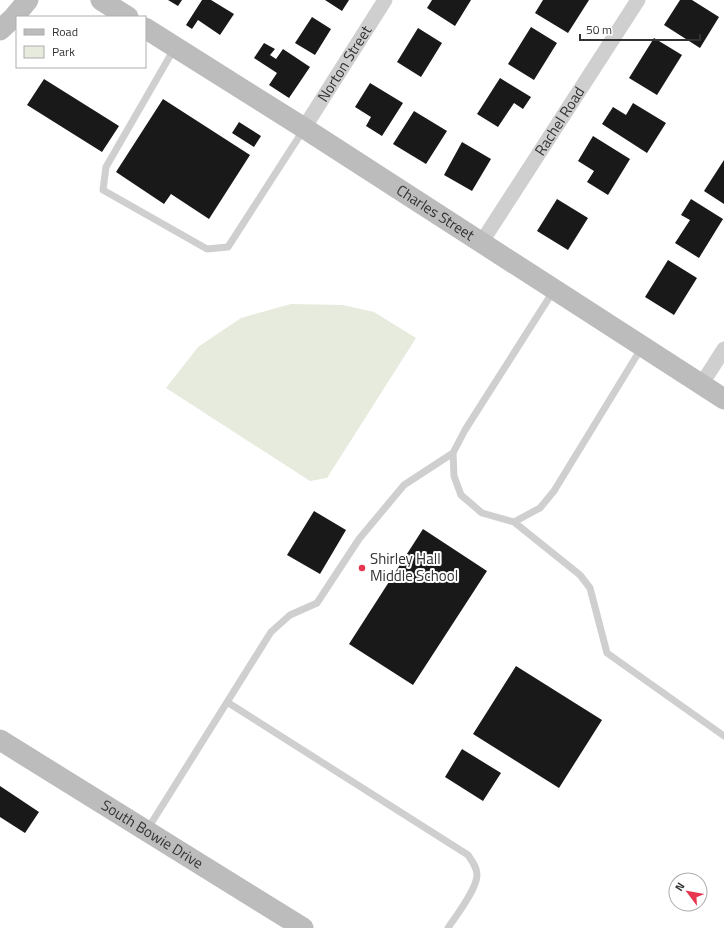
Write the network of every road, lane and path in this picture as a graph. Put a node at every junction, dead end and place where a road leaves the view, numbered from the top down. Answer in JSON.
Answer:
{"nodes":[{"id":1,"x":28,"y":0,"type":"edge"},
{"id":2,"x":100,"y":0,"type":"edge"},
{"id":3,"x":385,"y":0,"type":"edge"},
{"id":4,"x":638,"y":0,"type":"edge"},
{"id":5,"x":126,"y":16,"type":"edge"},
{"id":6,"x":146,"y":29,"type":"edge"},
{"id":7,"x":0,"y":30,"type":"edge"},
{"id":8,"x":175,"y":47,"type":"junction"},
{"id":9,"x":304,"y":128,"type":"junction"},
{"id":10,"x":481,"y":243,"type":"junction"},
{"id":11,"x":554,"y":290,"type":"junction"},
{"id":12,"x":643,"y":347,"type":"junction"},
{"id":13,"x":724,"y":349,"type":"edge"},
{"id":14,"x":700,"y":384,"type":"junction"},
{"id":15,"x":724,"y":399,"type":"edge"},
{"id":16,"x":453,"y":453,"type":"junction"},
{"id":17,"x":514,"y":522,"type":"junction"},
{"id":18,"x":227,"y":702,"type":"junction"},
{"id":19,"x":724,"y":736,"type":"edge"},
{"id":20,"x":0,"y":740,"type":"edge"},
{"id":21,"x":147,"y":831,"type":"junction"},
{"id":22,"x":303,"y":928,"type":"edge"},
{"id":23,"x":448,"y":928,"type":"edge"}],
"edges":[{"from":1,"to":7,"type":"street"},
{"from":2,"to":5,"type":"street"},
{"from":3,"to":9,"type":"street","name":"Norton Street"},
{"from":4,"to":10,"type":"street","name":"Rachel Road"},
{"from":6,"to":8,"type":"street","name":"Charles Street"},
{"from":8,"to":9,"type":"street","name":"Charles Street"},
{"from":8,"to":9,"type":"lane"},
{"from":9,"to":10,"type":"street","name":"Charles Street"},
{"from":10,"to":11,"type":"street","name":"Charles Street"},
{"from":11,"to":12,"type":"street","name":"Charles Street"},
{"from":11,"to":16,"type":"lane"},
{"from":12,"to":14,"type":"street","name":"Charles Street"},
{"from":12,"to":17,"type":"lane"},
{"from":13,"to":14,"type":"street"},
{"from":14,"to":15,"type":"street","name":"Charles Street"},
{"from":16,"to":17,"type":"lane"},
{"from":16,"to":18,"type":"lane"},
{"from":17,"to":19,"type":"lane"},
{"from":18,"to":21,"type":"lane"},
{"from":18,"to":23,"type":"lane"},
{"from":20,"to":21,"type":"street","name":"South Bowie Drive"},
{"from":21,"to":22,"type":"street","name":"South Bowie Drive"}]}
